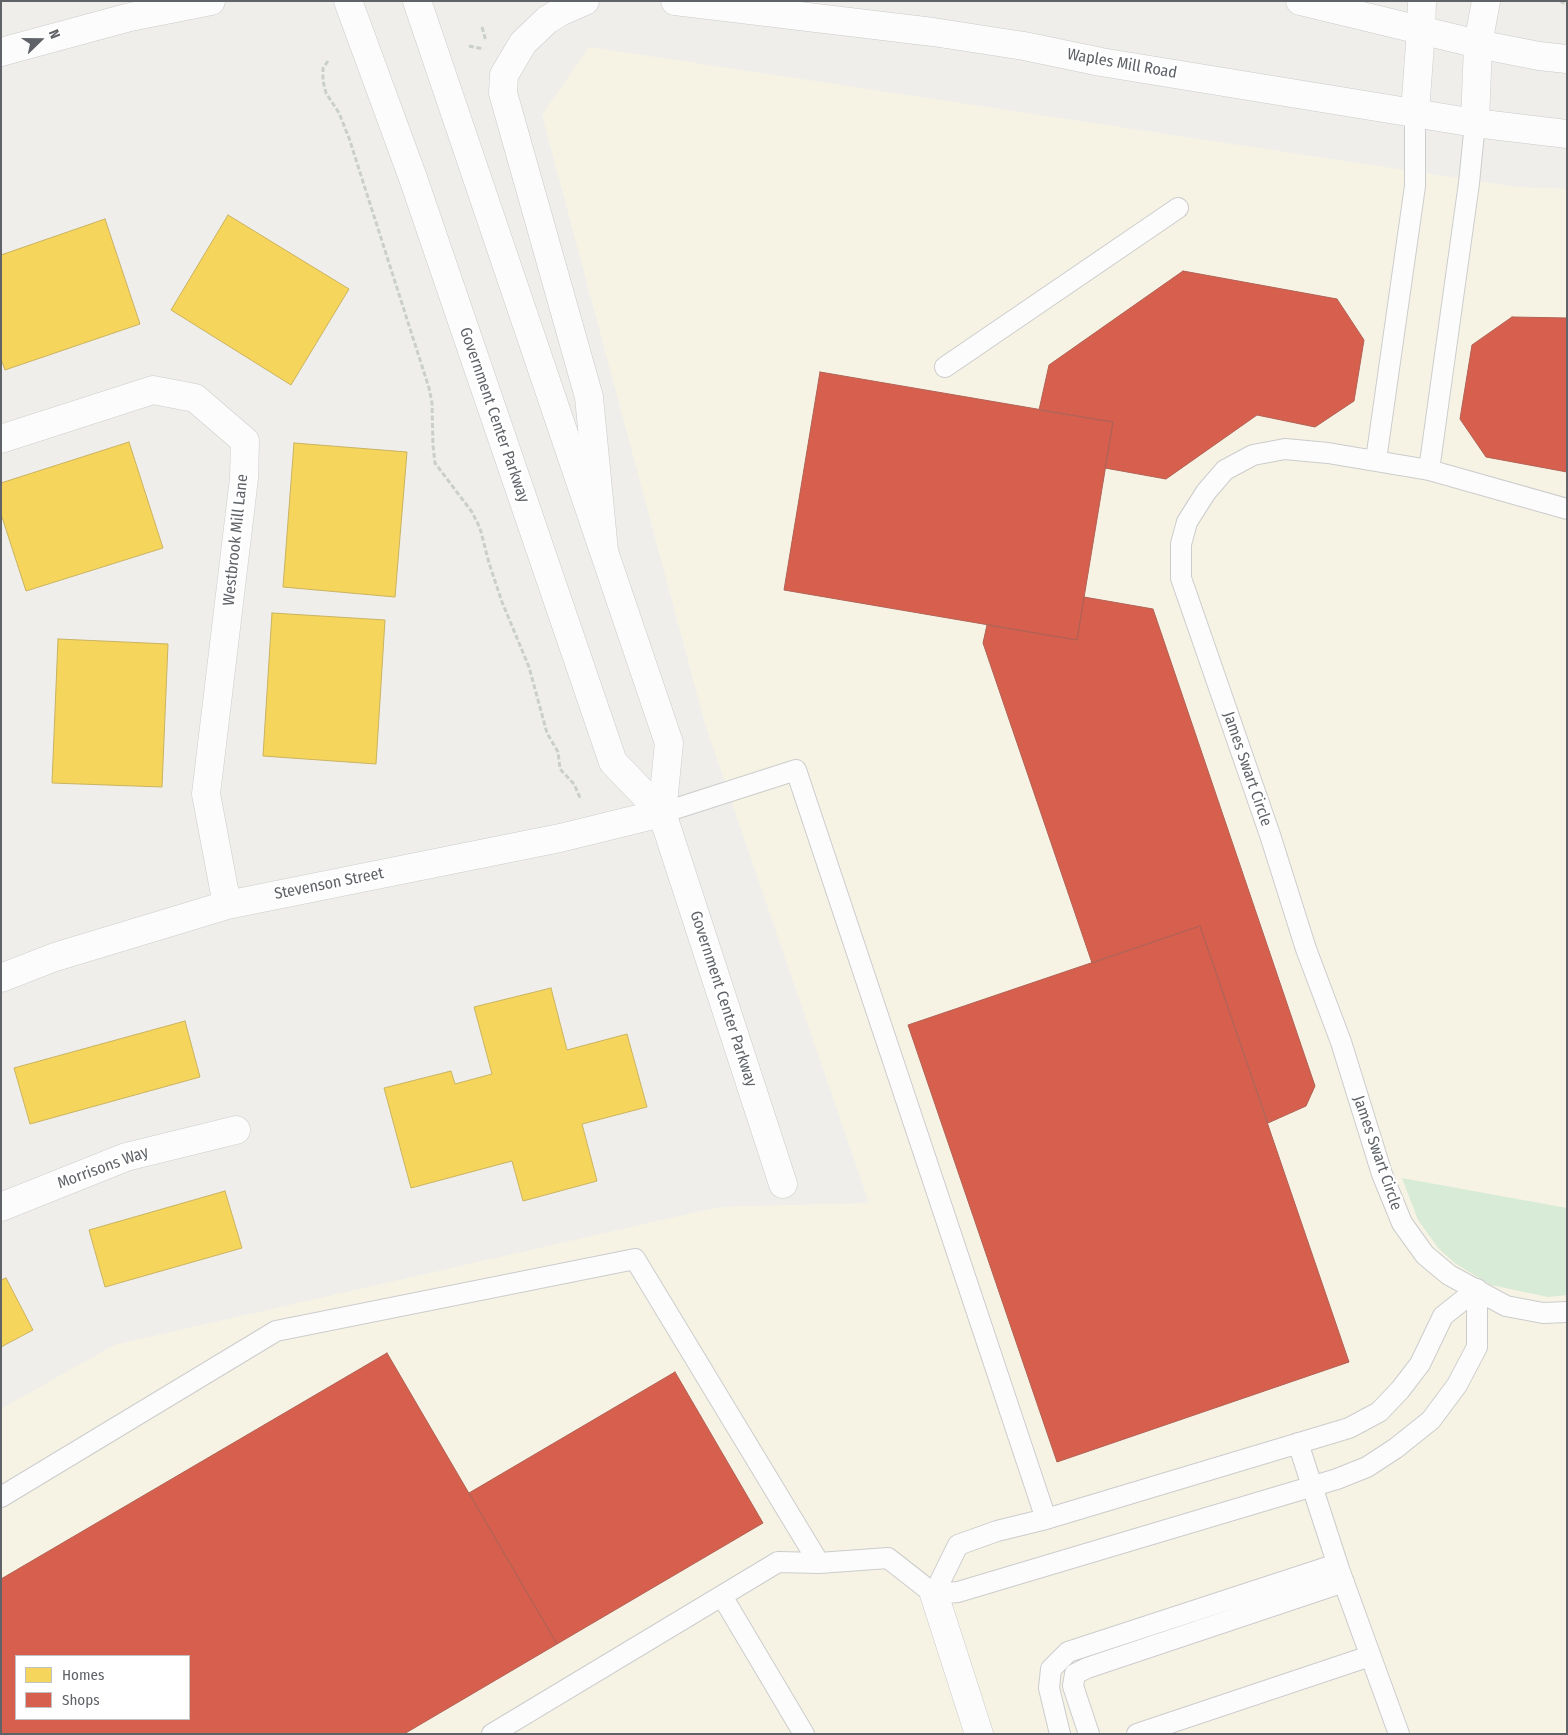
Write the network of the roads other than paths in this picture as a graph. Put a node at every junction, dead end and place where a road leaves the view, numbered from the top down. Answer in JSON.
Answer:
{"nodes":[{"id":1,"x":211,"y":1,"type":"edge"},
{"id":2,"x":348,"y":1,"type":"edge"},
{"id":3,"x":417,"y":1,"type":"edge"},
{"id":4,"x":585,"y":1,"type":"edge"},
{"id":5,"x":675,"y":1,"type":"edge"},
{"id":6,"x":1300,"y":1,"type":"edge"},
{"id":7,"x":1422,"y":1,"type":"edge"},
{"id":8,"x":1486,"y":1,"type":"edge"},
{"id":9,"x":1421,"y":30,"type":"junction"},
{"id":10,"x":1478,"y":44,"type":"junction"},
{"id":11,"x":1,"y":52,"type":"edge"},
{"id":12,"x":1567,"y":59,"type":"edge"},
{"id":13,"x":1415,"y":112,"type":"junction"},
{"id":14,"x":1475,"y":123,"type":"junction"},
{"id":15,"x":1567,"y":134,"type":"edge"},
{"id":16,"x":1178,"y":208,"type":"dead end"},
{"id":17,"x":945,"y":367,"type":"dead end"},
{"id":18,"x":1,"y":438,"type":"edge"},
{"id":19,"x":1376,"y":460,"type":"junction"},
{"id":20,"x":1430,"y":470,"type":"junction"},
{"id":21,"x":1567,"y":509,"type":"edge"},
{"id":22,"x":604,"y":551,"type":"junction"},
{"id":23,"x":662,"y":813,"type":"junction"},
{"id":24,"x":227,"y":905,"type":"junction"},
{"id":25,"x":1,"y":978,"type":"edge"},
{"id":26,"x":236,"y":1130,"type":"dead end"},
{"id":27,"x":783,"y":1184,"type":"dead end"},
{"id":28,"x":1,"y":1207,"type":"edge"},
{"id":29,"x":1477,"y":1289,"type":"junction"},
{"id":30,"x":1567,"y":1312,"type":"edge"},
{"id":31,"x":1298,"y":1443,"type":"junction"},
{"id":32,"x":1312,"y":1486,"type":"junction"},
{"id":33,"x":1,"y":1497,"type":"edge"},
{"id":34,"x":1046,"y":1519,"type":"junction"},
{"id":35,"x":819,"y":1563,"type":"junction"},
{"id":36,"x":1341,"y":1573,"type":"junction"},
{"id":37,"x":934,"y":1594,"type":"junction"},
{"id":38,"x":722,"y":1596,"type":"junction"},
{"id":39,"x":1370,"y":1656,"type":"junction"},
{"id":40,"x":492,"y":1734,"type":"edge"},
{"id":41,"x":804,"y":1734,"type":"edge"},
{"id":42,"x":979,"y":1734,"type":"edge"},
{"id":43,"x":1060,"y":1734,"type":"edge"},
{"id":44,"x":1089,"y":1734,"type":"edge"},
{"id":45,"x":1137,"y":1734,"type":"edge"},
{"id":46,"x":1399,"y":1734,"type":"edge"}],
"edges":[{"from":1,"to":11,"type":"street"},
{"from":2,"to":23,"type":"street","name":"Government Center Parkway"},
{"from":3,"to":22,"type":"street","name":"Government Center Parkway"},
{"from":4,"to":22,"type":"street"},
{"from":5,"to":13,"type":"street","name":"Waples Mill Road"},
{"from":6,"to":9,"type":"street"},
{"from":7,"to":9,"type":"street"},
{"from":8,"to":10,"type":"street"},
{"from":9,"to":10,"type":"street"},
{"from":9,"to":13,"type":"street"},
{"from":10,"to":12,"type":"street"},
{"from":10,"to":14,"type":"street"},
{"from":13,"to":14,"type":"street","name":"Waples Mill Road"},
{"from":13,"to":19,"type":"lane"},
{"from":14,"to":15,"type":"street","name":"Waples Mill Road"},
{"from":14,"to":20,"type":"lane"},
{"from":16,"to":17,"type":"lane"},
{"from":18,"to":24,"type":"street","name":"Westbrook Mill Lane"},
{"from":19,"to":20,"type":"lane","name":"James Swart Circle"},
{"from":19,"to":29,"type":"lane","name":"James Swart Circle"},
{"from":20,"to":21,"type":"lane","name":"James Swart Circle"},
{"from":22,"to":23,"type":"street","name":"Government Center Parkway"},
{"from":23,"to":24,"type":"street","name":"Stevenson Street"},
{"from":23,"to":27,"type":"street","name":"Government Center Parkway"},
{"from":23,"to":34,"type":"lane"},
{"from":24,"to":25,"type":"street","name":"Stevenson Street"},
{"from":26,"to":28,"type":"street","name":"Morrisons Way"},
{"from":29,"to":30,"type":"lane","name":"James Swart Circle"},
{"from":29,"to":31,"type":"lane"},
{"from":29,"to":32,"type":"lane"},
{"from":31,"to":32,"type":"lane"},
{"from":31,"to":34,"type":"lane"},
{"from":32,"to":36,"type":"lane"},
{"from":32,"to":37,"type":"lane"},
{"from":33,"to":35,"type":"lane"},
{"from":34,"to":37,"type":"lane"},
{"from":35,"to":37,"type":"lane"},
{"from":35,"to":38,"type":"lane"},
{"from":36,"to":39,"type":"lane"},
{"from":36,"to":43,"type":"lane"},
{"from":36,"to":44,"type":"lane"},
{"from":37,"to":42,"type":"street"},
{"from":38,"to":40,"type":"lane"},
{"from":38,"to":41,"type":"lane"},
{"from":39,"to":45,"type":"lane"},
{"from":39,"to":46,"type":"lane"}]}
